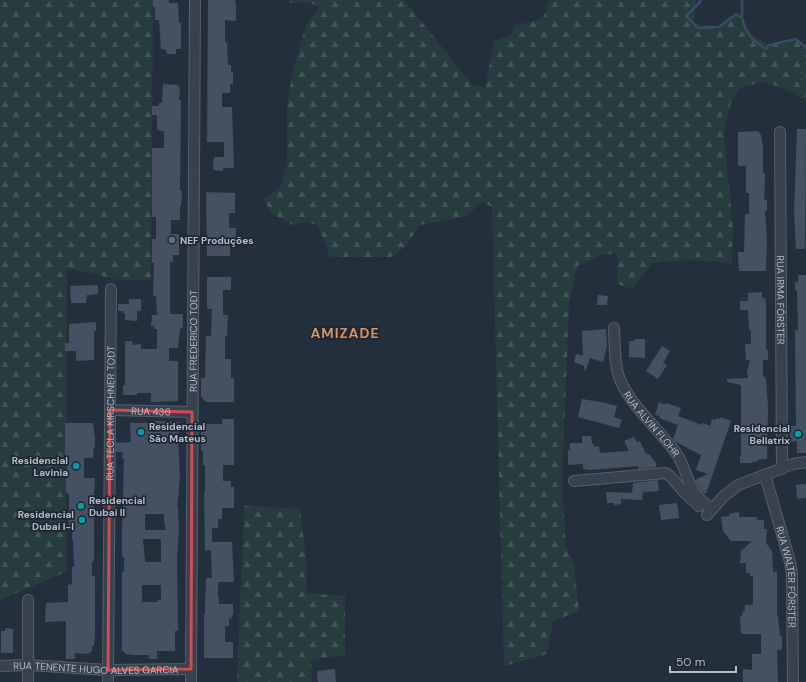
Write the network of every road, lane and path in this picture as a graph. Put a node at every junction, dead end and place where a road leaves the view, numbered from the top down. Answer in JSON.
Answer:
{"nodes":[{"id":1,"x":194,"y":0,"type":"edge"},
{"id":2,"x":780,"y":132,"type":"dead end"},
{"id":3,"x":111,"y":289,"type":"dead end"},
{"id":4,"x":614,"y":328,"type":"dead end"},
{"id":5,"x":110,"y":410,"type":"junction"},
{"id":6,"x":192,"y":412,"type":"junction"},
{"id":7,"x":806,"y":462,"type":"edge"},
{"id":8,"x":782,"y":468,"type":"junction"},
{"id":9,"x":765,"y":475,"type":"junction"},
{"id":10,"x":574,"y":482,"type":"dead end"},
{"id":11,"x":709,"y":513,"type":"junction"},
{"id":12,"x":28,"y":600,"type":"dead end"},
{"id":13,"x":28,"y":665,"type":"junction"},
{"id":14,"x":0,"y":666,"type":"edge"},
{"id":15,"x":191,"y":669,"type":"junction"},
{"id":16,"x":108,"y":670,"type":"junction"},
{"id":17,"x":28,"y":682,"type":"edge"},
{"id":18,"x":108,"y":682,"type":"edge"},
{"id":19,"x":191,"y":682,"type":"edge"},
{"id":20,"x":793,"y":682,"type":"edge"}],
"edges":[{"from":1,"to":6,"type":"street","name":"RUA FREDERICO TODT"},
{"from":2,"to":8,"type":"street","name":"RUA IRMA FÖRSTER"},
{"from":3,"to":5,"type":"street","name":"RUA TECLA KIRSCHNER TODT"},
{"from":4,"to":11,"type":"street","name":"RUA ALVIN FLOHR"},
{"from":5,"to":6,"type":"street","name":"RUA 436"},
{"from":5,"to":16,"type":"street","name":"RUA TECLA KIRSCHNER TODT"},
{"from":6,"to":15,"type":"street","name":"RUA FREDERICO TODT"},
{"from":7,"to":8,"type":"street"},
{"from":8,"to":9,"type":"street"},
{"from":9,"to":11,"type":"street"},
{"from":9,"to":20,"type":"street","name":"RUA WALTER FÖRSTER"},
{"from":10,"to":11,"type":"street"},
{"from":12,"to":13,"type":"street"},
{"from":13,"to":14,"type":"street","name":"RUA TENENTE HUGO ALVES GARCIA"},
{"from":13,"to":16,"type":"street","name":"RUA TENENTE HUGO ALVES GARCIA"},
{"from":13,"to":17,"type":"street"},
{"from":15,"to":16,"type":"street","name":"RUA TENENTE HUGO ALVES GARCIA"},
{"from":15,"to":19,"type":"street","name":"RUA FREDERICO TODT"},
{"from":16,"to":18,"type":"street","name":"RUA TECLA KIRSCHNER TODT"}]}
